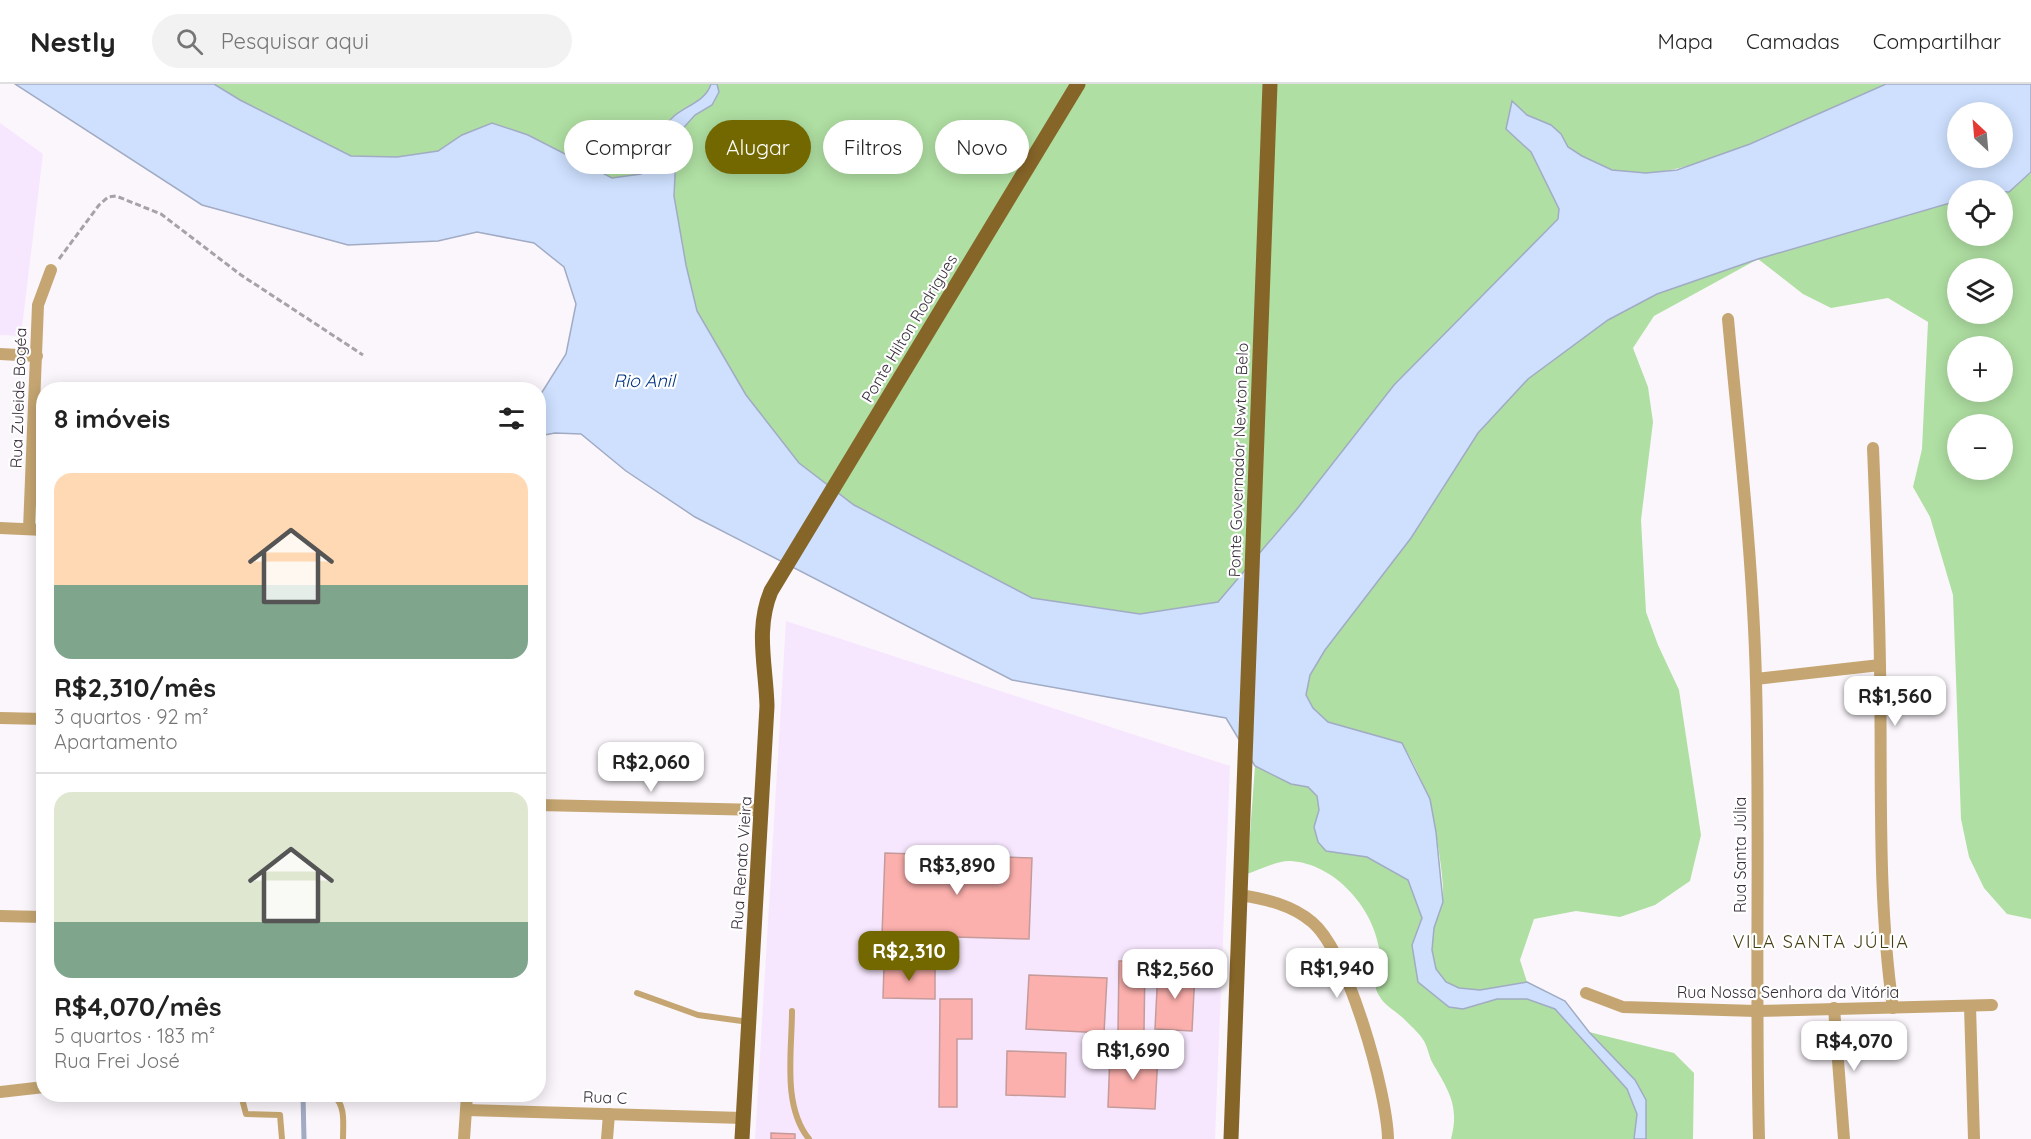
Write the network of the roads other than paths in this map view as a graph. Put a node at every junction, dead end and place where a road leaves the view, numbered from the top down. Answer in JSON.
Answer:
{"nodes":[{"id":1,"x":1078,"y":84,"type":"edge"},
{"id":2,"x":1270,"y":84,"type":"edge"},
{"id":3,"x":51,"y":270,"type":"road end"},
{"id":4,"x":1728,"y":319,"type":"dead end"},
{"id":5,"x":0,"y":354,"type":"edge"},
{"id":6,"x":37,"y":356,"type":"junction"},
{"id":7,"x":1873,"y":448,"type":"dead end"},
{"id":8,"x":0,"y":528,"type":"edge"},
{"id":9,"x":29,"y":529,"type":"junction"},
{"id":10,"x":36,"y":529,"type":"edge"},
{"id":11,"x":771,"y":591,"type":"joint"},
{"id":12,"x":1880,"y":665,"type":"junction"},
{"id":13,"x":1756,"y":679,"type":"junction"},
{"id":14,"x":0,"y":718,"type":"edge"},
{"id":15,"x":36,"y":719,"type":"edge"},
{"id":16,"x":546,"y":805,"type":"edge"},
{"id":17,"x":762,"y":810,"type":"junction"},
{"id":18,"x":1240,"y":895,"type":"junction"},
{"id":19,"x":0,"y":916,"type":"edge"},
{"id":20,"x":36,"y":916,"type":"edge"},
{"id":21,"x":637,"y":993,"type":"dead end"},
{"id":22,"x":1586,"y":993,"type":"dead end"},
{"id":23,"x":1992,"y":1005,"type":"dead end"},
{"id":24,"x":1970,"y":1006,"type":"junction"},
{"id":25,"x":1834,"y":1008,"type":"junction"},
{"id":26,"x":1893,"y":1008,"type":"junction"},
{"id":27,"x":792,"y":1011,"type":"dead end"},
{"id":28,"x":1756,"y":1011,"type":"junction"},
{"id":29,"x":749,"y":1022,"type":"junction"},
{"id":30,"x":36,"y":1088,"type":"edge"},
{"id":31,"x":0,"y":1092,"type":"edge"},
{"id":32,"x":243,"y":1102,"type":"edge"},
{"id":33,"x":340,"y":1102,"type":"edge"},
{"id":34,"x":467,"y":1102,"type":"edge"},
{"id":35,"x":466,"y":1110,"type":"junction"},
{"id":36,"x":609,"y":1114,"type":"junction"},
{"id":37,"x":743,"y":1118,"type":"junction"},
{"id":38,"x":282,"y":1139,"type":"edge"},
{"id":39,"x":343,"y":1139,"type":"edge"},
{"id":40,"x":464,"y":1139,"type":"edge"},
{"id":41,"x":607,"y":1139,"type":"edge"},
{"id":42,"x":741,"y":1139,"type":"edge"},
{"id":43,"x":809,"y":1139,"type":"edge"},
{"id":44,"x":1231,"y":1139,"type":"edge"},
{"id":45,"x":1388,"y":1139,"type":"edge"},
{"id":46,"x":1759,"y":1139,"type":"edge"},
{"id":47,"x":1844,"y":1139,"type":"edge"},
{"id":48,"x":1974,"y":1139,"type":"edge"}],
"edges":[{"from":1,"to":11,"type":"main road","name":"Ponte Hilton Rodrigues"},
{"from":2,"to":18,"type":"main road","name":"Ponte Governador Newton Belo"},
{"from":3,"to":6,"type":"street","name":"Rua Zuleide Bogéa"},
{"from":4,"to":13,"type":"street","name":"Rua Santa Júlia"},
{"from":5,"to":6,"type":"street"},
{"from":6,"to":9,"type":"street","name":"Rua Zuleide Bogéa"},
{"from":7,"to":12,"type":"street"},
{"from":8,"to":9,"type":"street"},
{"from":9,"to":10,"type":"street"},
{"from":11,"to":17,"type":"main road","name":"Rua Renato Vieira"},
{"from":12,"to":13,"type":"street"},
{"from":12,"to":26,"type":"street"},
{"from":13,"to":28,"type":"street","name":"Rua Santa Júlia"},
{"from":14,"to":15,"type":"street"},
{"from":16,"to":17,"type":"street"},
{"from":17,"to":29,"type":"main road","name":"Rua Renato Vieira"},
{"from":18,"to":44,"type":"main road","name":"Ponte Governador Newton Belo"},
{"from":18,"to":45,"type":"street"},
{"from":19,"to":20,"type":"street"},
{"from":21,"to":29,"type":"lane"},
{"from":22,"to":28,"type":"street","name":"Rua Nossa Senhora da Vitória"},
{"from":23,"to":24,"type":"street","name":"Rua Nossa Senhora da Vitória"},
{"from":24,"to":26,"type":"street","name":"Rua Nossa Senhora da Vitória"},
{"from":24,"to":48,"type":"street"},
{"from":25,"to":26,"type":"street","name":"Rua Nossa Senhora da Vitória"},
{"from":25,"to":28,"type":"street","name":"Rua Nossa Senhora da Vitória"},
{"from":25,"to":47,"type":"street"},
{"from":27,"to":43,"type":"lane"},
{"from":28,"to":46,"type":"street","name":"Rua Santa Júlia"},
{"from":29,"to":37,"type":"main road","name":"Rua Renato Vieira"},
{"from":30,"to":31,"type":"street"},
{"from":32,"to":38,"type":"lane"},
{"from":33,"to":39,"type":"lane"},
{"from":34,"to":35,"type":"street"},
{"from":35,"to":36,"type":"street","name":"Rua C"},
{"from":35,"to":40,"type":"street"},
{"from":36,"to":37,"type":"street","name":"Rua C"},
{"from":36,"to":41,"type":"street"},
{"from":37,"to":42,"type":"main road","name":"Rua Renato Vieira"}]}
